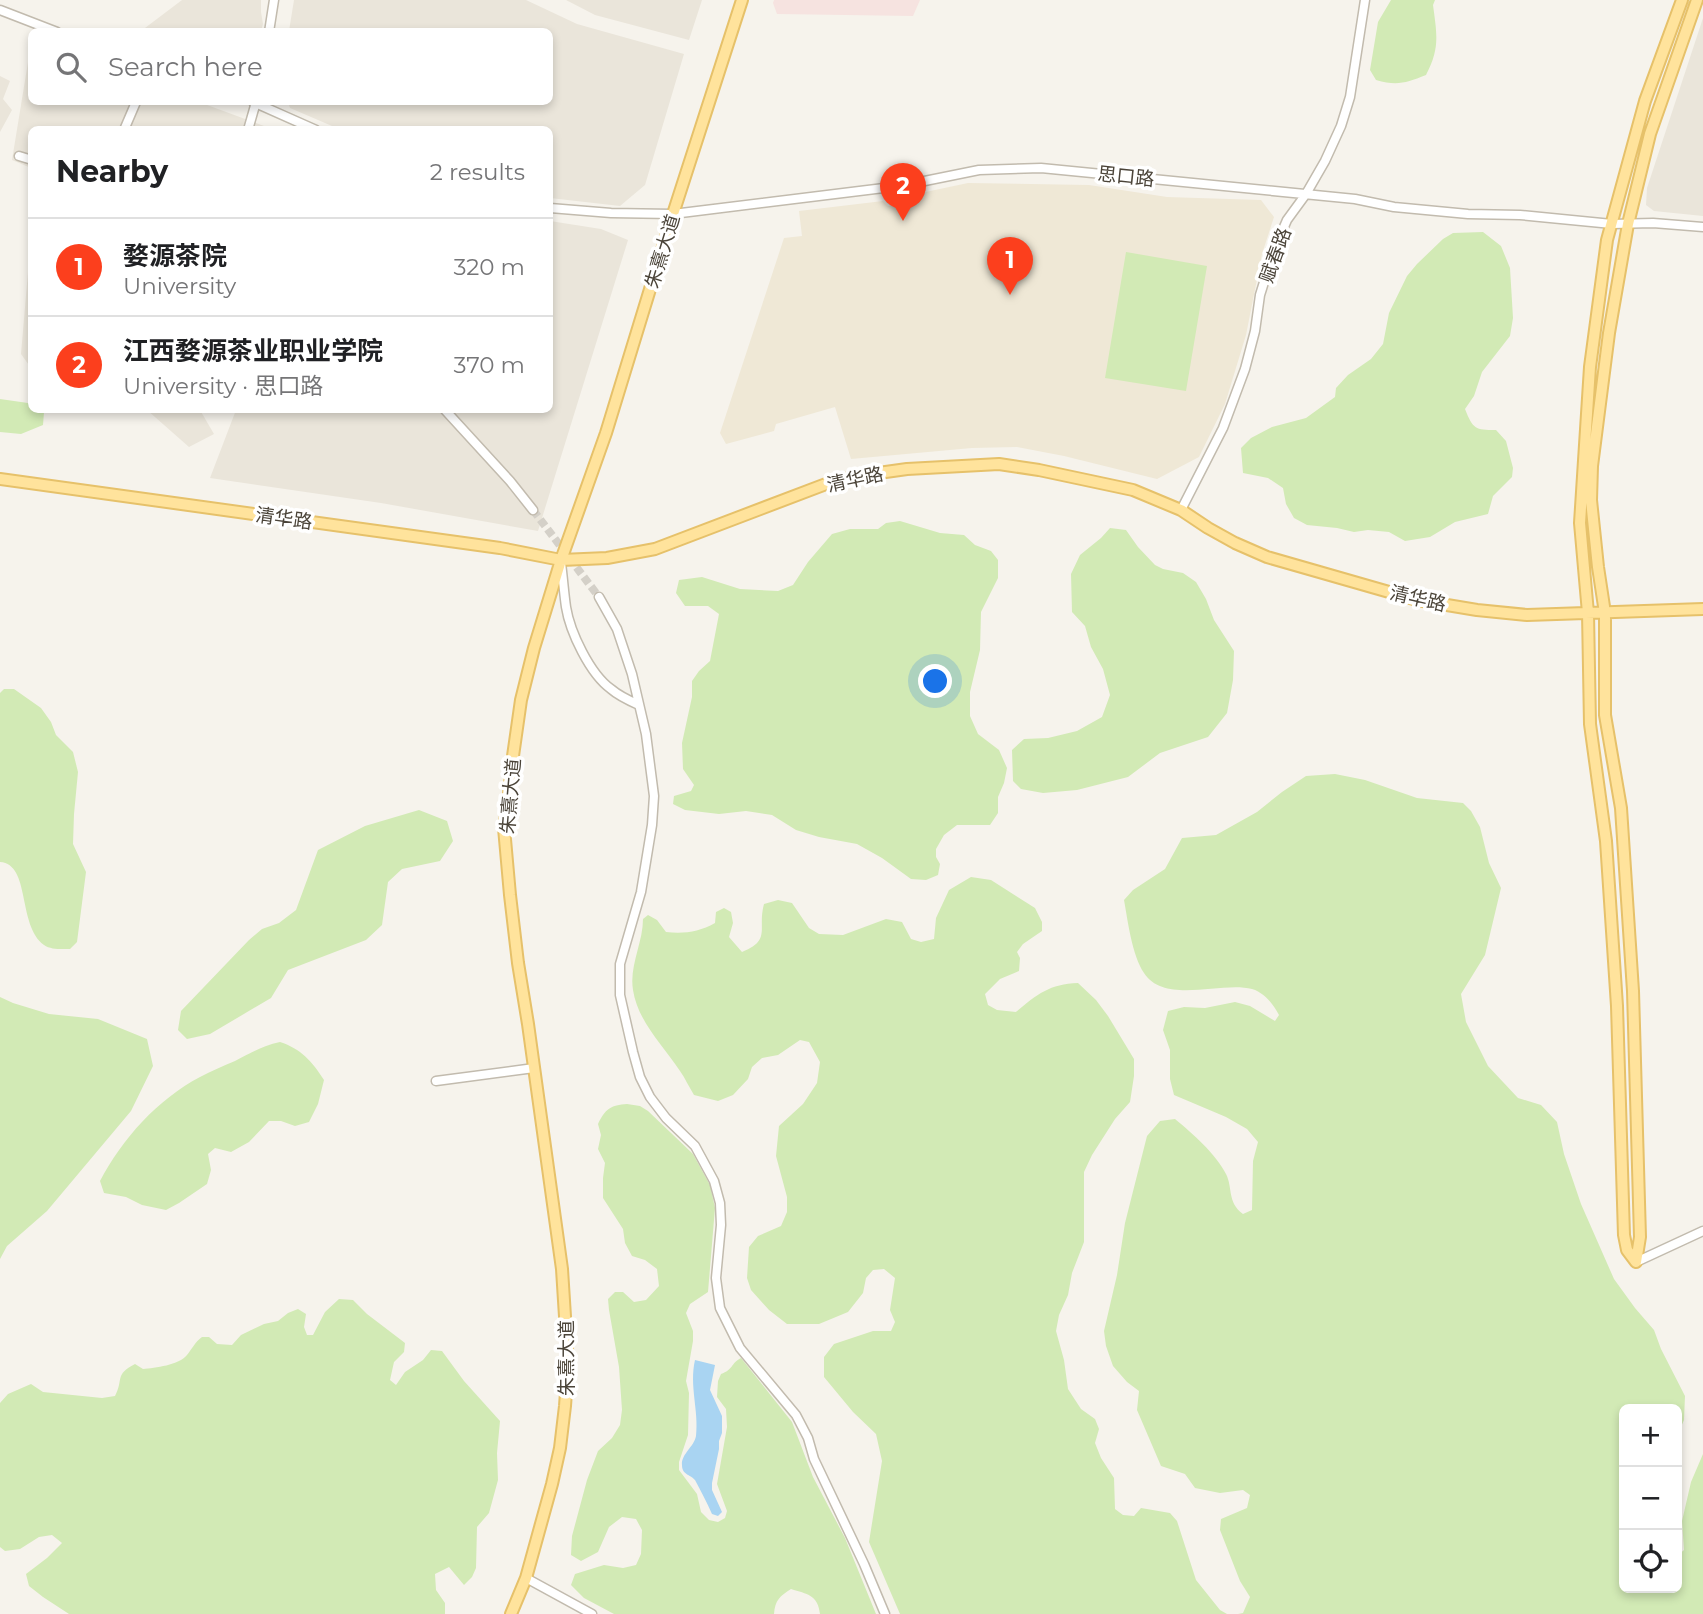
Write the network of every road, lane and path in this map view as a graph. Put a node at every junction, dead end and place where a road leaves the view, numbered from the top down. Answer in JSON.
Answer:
{"nodes":[{"id":1,"x":274,"y":0,"type":"edge"},
{"id":2,"x":742,"y":0,"type":"edge"},
{"id":3,"x":1365,"y":0,"type":"edge"},
{"id":4,"x":1682,"y":0,"type":"edge"},
{"id":5,"x":1697,"y":0,"type":"edge"},
{"id":6,"x":0,"y":10,"type":"edge"},
{"id":7,"x":47,"y":28,"type":"edge"},
{"id":8,"x":270,"y":28,"type":"edge"},
{"id":9,"x":135,"y":105,"type":"edge"},
{"id":10,"x":254,"y":105,"type":"edge"},
{"id":11,"x":262,"y":105,"type":"edge"},
{"id":12,"x":126,"y":126,"type":"edge"},
{"id":13,"x":249,"y":126,"type":"edge"},
{"id":14,"x":307,"y":126,"type":"edge"},
{"id":15,"x":19,"y":156,"type":"dead end"},
{"id":16,"x":28,"y":159,"type":"edge"},
{"id":17,"x":1306,"y":194,"type":"junction"},
{"id":18,"x":553,"y":208,"type":"edge"},
{"id":19,"x":673,"y":214,"type":"junction"},
{"id":20,"x":1612,"y":224,"type":"junction"},
{"id":21,"x":1628,"y":224,"type":"junction"},
{"id":22,"x":1703,"y":227,"type":"edge"},
{"id":23,"x":447,"y":413,"type":"edge"},
{"id":24,"x":0,"y":479,"type":"edge"},
{"id":25,"x":533,"y":510,"type":"tunnel mouth"},
{"id":26,"x":1181,"y":510,"type":"junction"},
{"id":27,"x":561,"y":560,"type":"junction"},
{"id":28,"x":599,"y":597,"type":"tunnel mouth"},
{"id":29,"x":1703,"y":609,"type":"edge"},
{"id":30,"x":1588,"y":613,"type":"junction"},
{"id":31,"x":1605,"y":613,"type":"junction"},
{"id":32,"x":639,"y":705,"type":"junction"},
{"id":33,"x":534,"y":1068,"type":"junction"},
{"id":34,"x":436,"y":1080,"type":"dead end"},
{"id":35,"x":1703,"y":1231,"type":"edge"},
{"id":36,"x":1636,"y":1262,"type":"junction"},
{"id":37,"x":526,"y":1578,"type":"junction"},
{"id":38,"x":511,"y":1614,"type":"edge"},
{"id":39,"x":592,"y":1614,"type":"edge"},
{"id":40,"x":885,"y":1614,"type":"edge"}],
"edges":[{"from":1,"to":8,"type":"street"},
{"from":2,"to":19,"type":"main road","name":"朱熹大道"},
{"from":3,"to":17,"type":"street","name":"赋春路"},
{"from":4,"to":20,"type":"main road"},
{"from":5,"to":21,"type":"main road"},
{"from":6,"to":7,"type":"street"},
{"from":9,"to":12,"type":"street"},
{"from":10,"to":13,"type":"street"},
{"from":11,"to":14,"type":"street"},
{"from":15,"to":16,"type":"street"},
{"from":17,"to":19,"type":"street","name":"思口路"},
{"from":17,"to":20,"type":"street","name":"思口路"},
{"from":17,"to":26,"type":"street","name":"赋春路"},
{"from":18,"to":19,"type":"street","name":"思口路"},
{"from":19,"to":27,"type":"main road","name":"朱熹大道"},
{"from":20,"to":21,"type":"street","name":"思口路"},
{"from":20,"to":30,"type":"main road"},
{"from":21,"to":22,"type":"street","name":"思口路"},
{"from":21,"to":31,"type":"main road"},
{"from":23,"to":25,"type":"street"},
{"from":24,"to":27,"type":"main road","name":"清华路"},
{"from":26,"to":27,"type":"main road","name":"清华路"},
{"from":26,"to":30,"type":"main road","name":"清华路"},
{"from":27,"to":32,"type":"street"},
{"from":27,"to":33,"type":"main road","name":"朱熹大道"},
{"from":28,"to":32,"type":"street"},
{"from":29,"to":31,"type":"main road","name":"清华路"},
{"from":30,"to":31,"type":"main road","name":"清华路"},
{"from":30,"to":36,"type":"main road"},
{"from":31,"to":36,"type":"main road"},
{"from":32,"to":40,"type":"street"},
{"from":33,"to":34,"type":"street"},
{"from":33,"to":37,"type":"main road","name":"朱熹大道"},
{"from":35,"to":36,"type":"street"},
{"from":37,"to":38,"type":"main road","name":"朱熹大道"},
{"from":37,"to":39,"type":"street"}]}
